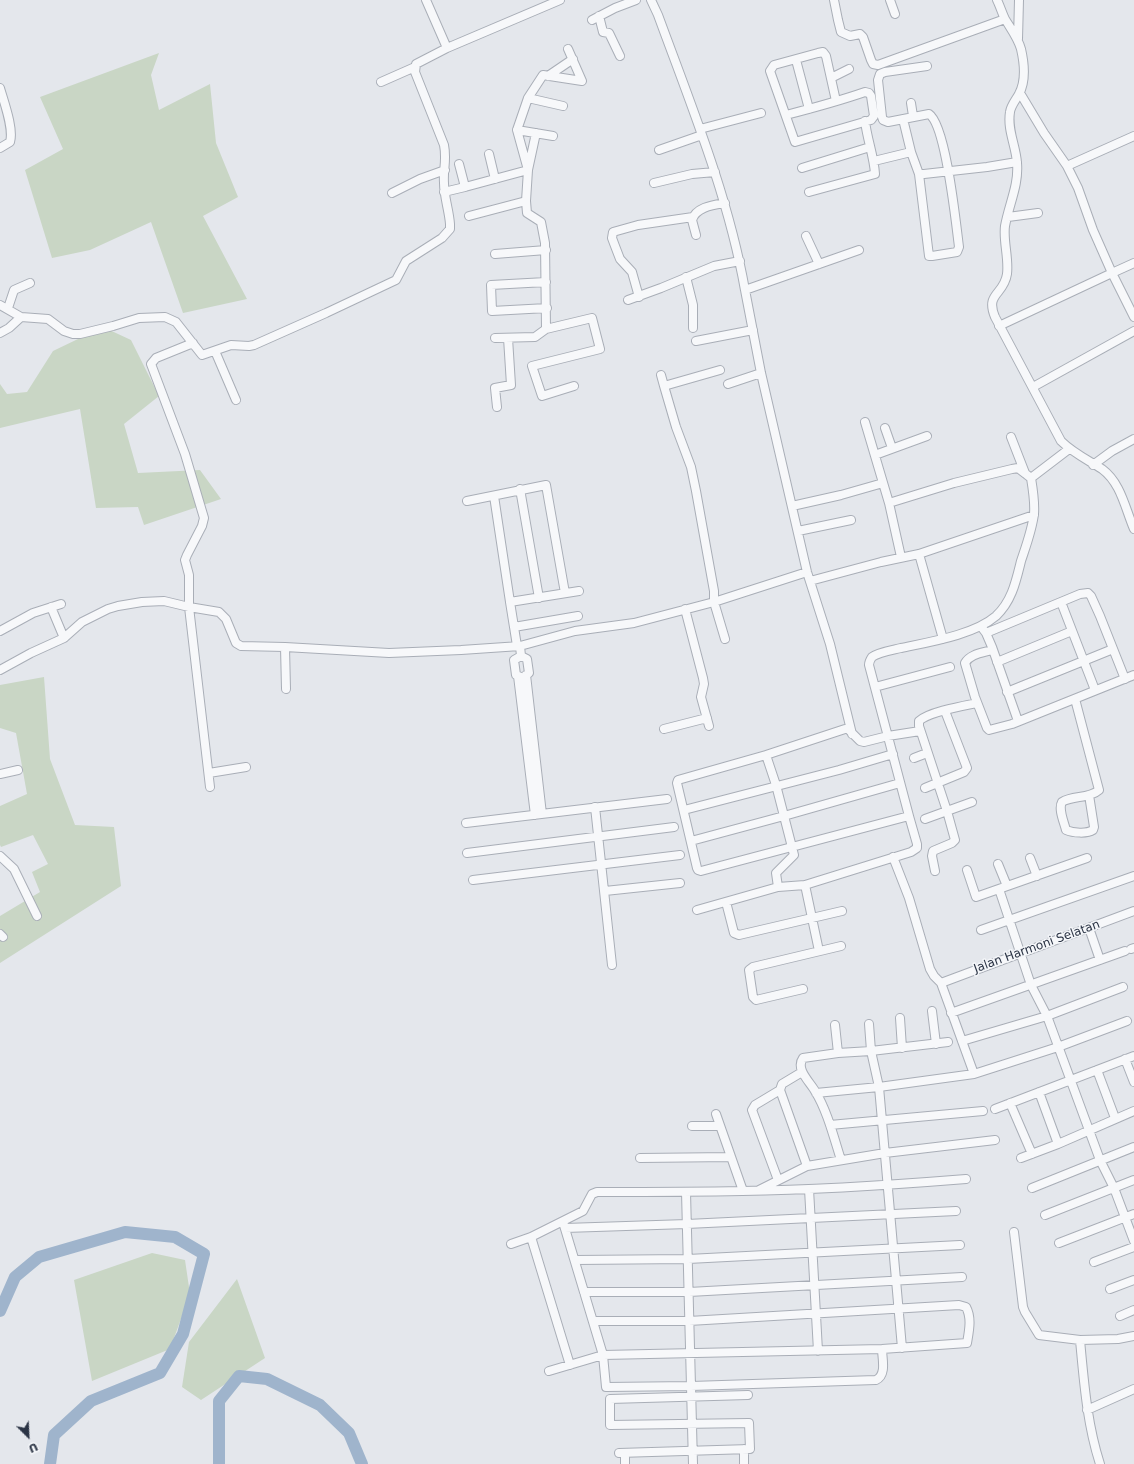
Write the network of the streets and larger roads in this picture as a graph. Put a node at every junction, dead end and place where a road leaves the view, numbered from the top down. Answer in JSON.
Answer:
{"nodes":[{"id":1,"x":426,"y":0,"type":"edge"},
{"id":2,"x":557,"y":0,"type":"edge"},
{"id":3,"x":636,"y":0,"type":"edge"},
{"id":4,"x":651,"y":0,"type":"edge"},
{"id":5,"x":834,"y":0,"type":"edge"},
{"id":6,"x":890,"y":0,"type":"edge"},
{"id":7,"x":997,"y":0,"type":"edge"},
{"id":8,"x":1019,"y":0,"type":"edge"},
{"id":9,"x":895,"y":14,"type":"dead end"},
{"id":10,"x":1005,"y":18,"type":"junction"},
{"id":11,"x":1018,"y":41,"type":"junction"},
{"id":12,"x":447,"y":48,"type":"junction"},
{"id":13,"x":568,"y":49,"type":"dead end"},
{"id":14,"x":620,"y":56,"type":"dead end"},
{"id":15,"x":573,"y":59,"type":"junction"},
{"id":16,"x":796,"y":60,"type":"junction"},
{"id":17,"x":927,"y":66,"type":"dead end"},
{"id":18,"x":415,"y":67,"type":"junction"},
{"id":19,"x":849,"y":69,"type":"dead end"},
{"id":20,"x":548,"y":76,"type":"junction"},
{"id":21,"x":831,"y":78,"type":"junction"},
{"id":22,"x":381,"y":82,"type":"dead end"},
{"id":23,"x":0,"y":88,"type":"edge"},
{"id":24,"x":1020,"y":93,"type":"junction"},
{"id":25,"x":528,"y":98,"type":"junction"},
{"id":26,"x":836,"y":101,"type":"junction"},
{"id":27,"x":911,"y":103,"type":"dead end"},
{"id":28,"x":563,"y":106,"type":"dead end"},
{"id":29,"x":809,"y":110,"type":"junction"},
{"id":30,"x":761,"y":113,"type":"dead end"},
{"id":31,"x":786,"y":115,"type":"junction"},
{"id":32,"x":913,"y":116,"type":"junction"},
{"id":33,"x":903,"y":119,"type":"junction"},
{"id":34,"x":865,"y":121,"type":"junction"},
{"id":35,"x":517,"y":130,"type":"junction"},
{"id":36,"x":701,"y":132,"type":"junction"},
{"id":37,"x":536,"y":133,"type":"junction"},
{"id":38,"x":553,"y":136,"type":"dead end"},
{"id":39,"x":1134,"y":136,"type":"edge"},
{"id":40,"x":870,"y":147,"type":"junction"},
{"id":41,"x":0,"y":148,"type":"edge"},
{"id":42,"x":659,"y":150,"type":"dead end"},
{"id":43,"x":911,"y":152,"type":"junction"},
{"id":44,"x":489,"y":154,"type":"dead end"},
{"id":45,"x":874,"y":162,"type":"junction"},
{"id":46,"x":1017,"y":162,"type":"junction"},
{"id":47,"x":459,"y":164,"type":"dead end"},
{"id":48,"x":1067,"y":166,"type":"junction"},
{"id":49,"x":802,"y":168,"type":"dead end"},
{"id":50,"x":445,"y":170,"type":"junction"},
{"id":51,"x":528,"y":170,"type":"junction"},
{"id":52,"x":715,"y":172,"type":"junction"},
{"id":53,"x":949,"y":172,"type":"junction"},
{"id":54,"x":919,"y":174,"type":"junction"},
{"id":55,"x":495,"y":179,"type":"junction"},
{"id":56,"x":654,"y":183,"type":"dead end"},
{"id":57,"x":464,"y":187,"type":"junction"},
{"id":58,"x":444,"y":192,"type":"junction"},
{"id":59,"x":809,"y":192,"type":"dead end"},
{"id":60,"x":392,"y":193,"type":"dead end"},
{"id":61,"x":526,"y":201,"type":"junction"},
{"id":62,"x":724,"y":203,"type":"junction"},
{"id":63,"x":1038,"y":213,"type":"dead end"},
{"id":64,"x":469,"y":216,"type":"dead end"},
{"id":65,"x":693,"y":217,"type":"junction"},
{"id":66,"x":1008,"y":217,"type":"junction"},
{"id":67,"x":696,"y":235,"type":"dead end"},
{"id":68,"x":806,"y":236,"type":"dead end"},
{"id":69,"x":546,"y":250,"type":"junction"},
{"id":70,"x":859,"y":250,"type":"dead end"},
{"id":71,"x":495,"y":254,"type":"dead end"},
{"id":72,"x":740,"y":262,"type":"junction"},
{"id":73,"x":1134,"y":263,"type":"edge"},
{"id":74,"x":819,"y":264,"type":"junction"},
{"id":75,"x":1112,"y":272,"type":"junction"},
{"id":76,"x":686,"y":278,"type":"junction"},
{"id":77,"x":546,"y":282,"type":"junction"},
{"id":78,"x":30,"y":283,"type":"dead end"},
{"id":79,"x":745,"y":290,"type":"junction"},
{"id":80,"x":638,"y":297,"type":"junction"},
{"id":81,"x":628,"y":300,"type":"dead end"},
{"id":82,"x":4,"y":306,"type":"edge"},
{"id":83,"x":547,"y":308,"type":"junction"},
{"id":84,"x":21,"y":317,"type":"junction"},
{"id":85,"x":1134,"y":317,"type":"edge"},
{"id":86,"x":999,"y":326,"type":"junction"},
{"id":87,"x":693,"y":328,"type":"dead end"},
{"id":88,"x":546,"y":329,"type":"junction"},
{"id":89,"x":753,"y":330,"type":"junction"},
{"id":90,"x":1134,"y":331,"type":"edge"},
{"id":91,"x":0,"y":333,"type":"edge"},
{"id":92,"x":495,"y":338,"type":"dead end"},
{"id":93,"x":508,"y":338,"type":"junction"},
{"id":94,"x":696,"y":341,"type":"dead end"},
{"id":95,"x":193,"y":343,"type":"junction"},
{"id":96,"x":215,"y":351,"type":"junction"},
{"id":97,"x":720,"y":370,"type":"dead end"},
{"id":98,"x":761,"y":373,"type":"junction"},
{"id":99,"x":661,"y":375,"type":"dead end"},
{"id":100,"x":728,"y":384,"type":"dead end"},
{"id":101,"x":574,"y":386,"type":"dead end"},
{"id":102,"x":664,"y":386,"type":"junction"},
{"id":103,"x":1033,"y":387,"type":"junction"},
{"id":104,"x":236,"y":400,"type":"dead end"},
{"id":105,"x":497,"y":408,"type":"dead end"},
{"id":106,"x":865,"y":422,"type":"dead end"},
{"id":107,"x":885,"y":428,"type":"dead end"},
{"id":108,"x":928,"y":436,"type":"dead end"},
{"id":109,"x":1011,"y":437,"type":"dead end"},
{"id":110,"x":1134,"y":439,"type":"edge"},
{"id":111,"x":892,"y":448,"type":"junction"},
{"id":112,"x":1069,"y":449,"type":"junction"},
{"id":113,"x":875,"y":455,"type":"junction"},
{"id":114,"x":1093,"y":465,"type":"junction"},
{"id":115,"x":1028,"y":476,"type":"junction"},
{"id":116,"x":883,"y":483,"type":"junction"},
{"id":117,"x":520,"y":489,"type":"junction"},
{"id":118,"x":494,"y":496,"type":"junction"},
{"id":119,"x":467,"y":501,"type":"dead end"},
{"id":120,"x":889,"y":503,"type":"junction"},
{"id":121,"x":792,"y":506,"type":"junction"},
{"id":122,"x":1034,"y":515,"type":"junction"},
{"id":123,"x":851,"y":520,"type":"dead end"},
{"id":124,"x":1134,"y":528,"type":"edge"},
{"id":125,"x":798,"y":531,"type":"junction"},
{"id":126,"x":919,"y":554,"type":"junction"},
{"id":127,"x":901,"y":557,"type":"junction"},
{"id":128,"x":807,"y":572,"type":"junction"},
{"id":129,"x":810,"y":581,"type":"junction"},
{"id":130,"x":579,"y":591,"type":"dead end"},
{"id":131,"x":566,"y":593,"type":"junction"},
{"id":132,"x":539,"y":598,"type":"junction"},
{"id":133,"x":510,"y":602,"type":"junction"},
{"id":134,"x":714,"y":602,"type":"junction"},
{"id":135,"x":1061,"y":602,"type":"junction"},
{"id":136,"x":61,"y":604,"type":"dead end"},
{"id":137,"x":51,"y":607,"type":"junction"},
{"id":138,"x":189,"y":607,"type":"junction"},
{"id":139,"x":685,"y":609,"type":"junction"},
{"id":140,"x":578,"y":616,"type":"dead end"},
{"id":141,"x":514,"y":627,"type":"junction"},
{"id":142,"x":983,"y":630,"type":"junction"},
{"id":143,"x":0,"y":631,"type":"edge"},
{"id":144,"x":1072,"y":631,"type":"junction"},
{"id":145,"x":64,"y":638,"type":"junction"},
{"id":146,"x":943,"y":638,"type":"junction"},
{"id":147,"x":725,"y":639,"type":"dead end"},
{"id":148,"x":519,"y":646,"type":"junction"},
{"id":149,"x":284,"y":647,"type":"junction"},
{"id":150,"x":1112,"y":649,"type":"junction"},
{"id":151,"x":992,"y":650,"type":"junction"},
{"id":152,"x":522,"y":656,"type":"junction"},
{"id":153,"x":1084,"y":661,"type":"junction"},
{"id":154,"x":997,"y":662,"type":"junction"},
{"id":155,"x":950,"y":667,"type":"dead end"},
{"id":156,"x":0,"y":670,"type":"edge"},
{"id":157,"x":1134,"y":675,"type":"edge"},
{"id":158,"x":522,"y":676,"type":"junction"},
{"id":159,"x":1125,"y":679,"type":"junction"},
{"id":160,"x":875,"y":687,"type":"junction"},
{"id":161,"x":286,"y":689,"type":"dead end"},
{"id":162,"x":1095,"y":690,"type":"junction"},
{"id":163,"x":1007,"y":692,"type":"junction"},
{"id":164,"x":1075,"y":699,"type":"junction"},
{"id":165,"x":977,"y":703,"type":"junction"},
{"id":166,"x":945,"y":711,"type":"junction"},
{"id":167,"x":1018,"y":721,"type":"junction"},
{"id":168,"x":664,"y":729,"type":"dead end"},
{"id":169,"x":920,"y":731,"type":"junction"},
{"id":170,"x":852,"y":734,"type":"junction"},
{"id":171,"x":888,"y":736,"type":"junction"},
{"id":172,"x":927,"y":753,"type":"junction"},
{"id":173,"x":893,"y":754,"type":"junction"},
{"id":174,"x":766,"y":755,"type":"junction"},
{"id":175,"x":914,"y":758,"type":"dead end"},
{"id":176,"x":246,"y":767,"type":"dead end"},
{"id":177,"x":18,"y":770,"type":"dead end"},
{"id":178,"x":209,"y":772,"type":"junction"},
{"id":179,"x":0,"y":774,"type":"edge"},
{"id":180,"x":900,"y":783,"type":"junction"},
{"id":181,"x":938,"y":783,"type":"junction"},
{"id":182,"x":776,"y":785,"type":"junction"},
{"id":183,"x":210,"y":787,"type":"dead end"},
{"id":184,"x":925,"y":788,"type":"dead end"},
{"id":185,"x":1089,"y":795,"type":"junction"},
{"id":186,"x":667,"y":799,"type":"dead end"},
{"id":187,"x":972,"y":802,"type":"dead end"},
{"id":188,"x":595,"y":807,"type":"junction"},
{"id":189,"x":684,"y":810,"type":"junction"},
{"id":190,"x":947,"y":810,"type":"junction"},
{"id":191,"x":538,"y":814,"type":"junction"},
{"id":192,"x":784,"y":816,"type":"junction"},
{"id":193,"x":909,"y":816,"type":"junction"},
{"id":194,"x":925,"y":819,"type":"dead end"},
{"id":195,"x":466,"y":823,"type":"dead end"},
{"id":196,"x":674,"y":827,"type":"dead end"},
{"id":197,"x":599,"y":837,"type":"junction"},
{"id":198,"x":691,"y":841,"type":"junction"},
{"id":199,"x":793,"y":848,"type":"junction"},
{"id":200,"x":468,"y":854,"type":"dead end"},
{"id":201,"x":680,"y":855,"type":"dead end"},
{"id":202,"x":0,"y":856,"type":"edge"},
{"id":203,"x":893,"y":857,"type":"junction"},
{"id":204,"x":1030,"y":858,"type":"dead end"},
{"id":205,"x":1088,"y":858,"type":"dead end"},
{"id":206,"x":602,"y":864,"type":"junction"},
{"id":207,"x":998,"y":864,"type":"dead end"},
{"id":208,"x":967,"y":870,"type":"dead end"},
{"id":209,"x":936,"y":871,"type":"dead end"},
{"id":210,"x":1036,"y":876,"type":"junction"},
{"id":211,"x":1134,"y":876,"type":"edge"},
{"id":212,"x":473,"y":880,"type":"dead end"},
{"id":213,"x":680,"y":883,"type":"dead end"},
{"id":214,"x":805,"y":885,"type":"junction"},
{"id":215,"x":778,"y":887,"type":"junction"},
{"id":216,"x":1003,"y":887,"type":"junction"},
{"id":217,"x":604,"y":892,"type":"junction"},
{"id":218,"x":726,"y":902,"type":"junction"},
{"id":219,"x":697,"y":910,"type":"dead end"},
{"id":220,"x":842,"y":911,"type":"dead end"},
{"id":221,"x":1134,"y":911,"type":"edge"},
{"id":222,"x":37,"y":916,"type":"dead end"},
{"id":223,"x":811,"y":918,"type":"junction"},
{"id":224,"x":1010,"y":920,"type":"junction"},
{"id":225,"x":1089,"y":928,"type":"junction"},
{"id":226,"x":981,"y":930,"type":"dead end"},
{"id":227,"x":841,"y":946,"type":"dead end"},
{"id":228,"x":1130,"y":949,"type":"edge"},
{"id":229,"x":819,"y":951,"type":"junction"},
{"id":230,"x":1021,"y":952,"type":"junction"},
{"id":231,"x":1100,"y":960,"type":"junction"},
{"id":232,"x":612,"y":965,"type":"dead end"},
{"id":233,"x":941,"y":982,"type":"junction"},
{"id":234,"x":1031,"y":984,"type":"junction"},
{"id":235,"x":1123,"y":987,"type":"dead end"},
{"id":236,"x":803,"y":989,"type":"dead end"},
{"id":237,"x":932,"y":1011,"type":"dead end"},
{"id":238,"x":951,"y":1013,"type":"junction"},
{"id":239,"x":1046,"y":1016,"type":"junction"},
{"id":240,"x":900,"y":1018,"type":"dead end"},
{"id":241,"x":1127,"y":1021,"type":"dead end"},
{"id":242,"x":869,"y":1024,"type":"dead end"},
{"id":243,"x":835,"y":1025,"type":"dead end"},
{"id":244,"x":948,"y":1042,"type":"dead end"},
{"id":245,"x":962,"y":1042,"type":"junction"},
{"id":246,"x":936,"y":1044,"type":"junction"},
{"id":247,"x":1058,"y":1047,"type":"junction"},
{"id":248,"x":902,"y":1048,"type":"junction"},
{"id":249,"x":871,"y":1051,"type":"junction"},
{"id":250,"x":838,"y":1053,"type":"junction"},
{"id":251,"x":1134,"y":1056,"type":"edge"},
{"id":252,"x":1125,"y":1059,"type":"junction"},
{"id":253,"x":1097,"y":1070,"type":"junction"},
{"id":254,"x":802,"y":1072,"type":"junction"},
{"id":255,"x":974,"y":1074,"type":"junction"},
{"id":256,"x":1071,"y":1080,"type":"junction"},
{"id":257,"x":1134,"y":1082,"type":"edge"},
{"id":258,"x":879,"y":1087,"type":"junction"},
{"id":259,"x":780,"y":1090,"type":"junction"},
{"id":260,"x":1039,"y":1092,"type":"junction"},
{"id":261,"x":816,"y":1093,"type":"junction"},
{"id":262,"x":1010,"y":1103,"type":"junction"},
{"id":263,"x":995,"y":1109,"type":"dead end"},
{"id":264,"x":983,"y":1111,"type":"dead end"},
{"id":265,"x":1134,"y":1111,"type":"edge"},
{"id":266,"x":716,"y":1114,"type":"dead end"},
{"id":267,"x":1115,"y":1118,"type":"junction"},
{"id":268,"x":882,"y":1120,"type":"junction"},
{"id":269,"x":830,"y":1125,"type":"junction"},
{"id":270,"x":692,"y":1126,"type":"dead end"},
{"id":271,"x":720,"y":1126,"type":"junction"},
{"id":272,"x":1090,"y":1130,"type":"junction"},
{"id":273,"x":995,"y":1140,"type":"dead end"},
{"id":274,"x":1058,"y":1144,"type":"junction"},
{"id":275,"x":1134,"y":1147,"type":"edge"},
{"id":276,"x":885,"y":1153,"type":"junction"},
{"id":277,"x":1032,"y":1154,"type":"junction"},
{"id":278,"x":731,"y":1157,"type":"junction"},
{"id":279,"x":640,"y":1158,"type":"dead end"},
{"id":280,"x":1021,"y":1158,"type":"dead end"},
{"id":281,"x":841,"y":1160,"type":"junction"},
{"id":282,"x":1100,"y":1160,"type":"junction"},
{"id":283,"x":807,"y":1166,"type":"junction"},
{"id":284,"x":966,"y":1179,"type":"dead end"},
{"id":285,"x":778,"y":1180,"type":"junction"},
{"id":286,"x":1134,"y":1180,"type":"edge"},
{"id":287,"x":888,"y":1185,"type":"junction"},
{"id":288,"x":1032,"y":1188,"type":"dead end"},
{"id":289,"x":1114,"y":1188,"type":"junction"},
{"id":290,"x":809,"y":1189,"type":"junction"},
{"id":291,"x":743,"y":1191,"type":"junction"},
{"id":292,"x":757,"y":1191,"type":"junction"},
{"id":293,"x":686,"y":1192,"type":"junction"},
{"id":294,"x":956,"y":1211,"type":"dead end"},
{"id":295,"x":1134,"y":1214,"type":"edge"},
{"id":296,"x":890,"y":1215,"type":"junction"},
{"id":297,"x":1045,"y":1215,"type":"dead end"},
{"id":298,"x":1125,"y":1217,"type":"junction"},
{"id":299,"x":811,"y":1218,"type":"junction"},
{"id":300,"x":687,"y":1224,"type":"junction"},
{"id":301,"x":564,"y":1225,"type":"junction"},
{"id":302,"x":1014,"y":1232,"type":"dead end"},
{"id":303,"x":531,"y":1237,"type":"junction"},
{"id":304,"x":1134,"y":1241,"type":"edge"},
{"id":305,"x":1059,"y":1243,"type":"dead end"},
{"id":306,"x":511,"y":1244,"type":"dead end"},
{"id":307,"x":960,"y":1244,"type":"dead end"},
{"id":308,"x":1134,"y":1247,"type":"edge"},
{"id":309,"x":893,"y":1248,"type":"junction"},
{"id":310,"x":813,"y":1253,"type":"junction"},
{"id":311,"x":688,"y":1259,"type":"junction"},
{"id":312,"x":575,"y":1260,"type":"junction"},
{"id":313,"x":1094,"y":1262,"type":"dead end"},
{"id":314,"x":962,"y":1277,"type":"dead end"},
{"id":315,"x":1134,"y":1280,"type":"edge"},
{"id":316,"x":896,"y":1281,"type":"junction"},
{"id":317,"x":814,"y":1285,"type":"junction"},
{"id":318,"x":1110,"y":1289,"type":"dead end"},
{"id":319,"x":584,"y":1292,"type":"junction"},
{"id":320,"x":689,"y":1292,"type":"junction"},
{"id":321,"x":898,"y":1309,"type":"junction"},
{"id":322,"x":1134,"y":1310,"type":"edge"},
{"id":323,"x":816,"y":1314,"type":"junction"},
{"id":324,"x":1120,"y":1316,"type":"dead end"},
{"id":325,"x":593,"y":1321,"type":"junction"},
{"id":326,"x":689,"y":1321,"type":"junction"},
{"id":327,"x":1134,"y":1336,"type":"edge"},
{"id":328,"x":1080,"y":1340,"type":"junction"},
{"id":329,"x":902,"y":1348,"type":"junction"},
{"id":330,"x":882,"y":1349,"type":"junction"},
{"id":331,"x":818,"y":1351,"type":"junction"},
{"id":332,"x":690,"y":1354,"type":"junction"},
{"id":333,"x":603,"y":1355,"type":"junction"},
{"id":334,"x":570,"y":1365,"type":"junction"},
{"id":335,"x":549,"y":1371,"type":"dead end"},
{"id":336,"x":691,"y":1386,"type":"junction"},
{"id":337,"x":1134,"y":1389,"type":"edge"},
{"id":338,"x":748,"y":1395,"type":"dead end"},
{"id":339,"x":691,"y":1396,"type":"junction"},
{"id":340,"x":1087,"y":1410,"type":"junction"},
{"id":341,"x":692,"y":1424,"type":"junction"},
{"id":342,"x":744,"y":1449,"type":"junction"},
{"id":343,"x":693,"y":1451,"type":"junction"},
{"id":344,"x":625,"y":1464,"type":"edge"},
{"id":345,"x":693,"y":1464,"type":"edge"},
{"id":346,"x":744,"y":1464,"type":"edge"},
{"id":347,"x":1100,"y":1464,"type":"edge"}],
"edges":[{"from":1,"to":12,"type":"street"},
{"from":2,"to":12,"type":"street"},
{"from":3,"to":14,"type":"street"},
{"from":4,"to":36,"type":"street"},
{"from":5,"to":10,"type":"street"},
{"from":6,"to":9,"type":"street"},
{"from":7,"to":10,"type":"street"},
{"from":8,"to":11,"type":"street"},
{"from":10,"to":11,"type":"street"},
{"from":11,"to":24,"type":"street"},
{"from":12,"to":18,"type":"street"},
{"from":13,"to":15,"type":"street"},
{"from":15,"to":20,"type":"street"},
{"from":15,"to":20,"type":"street"},
{"from":16,"to":21,"type":"street"},
{"from":16,"to":29,"type":"street"},
{"from":16,"to":31,"type":"street"},
{"from":17,"to":33,"type":"street"},
{"from":18,"to":22,"type":"street"},
{"from":18,"to":50,"type":"street"},
{"from":19,"to":21,"type":"street"},
{"from":20,"to":25,"type":"street"},
{"from":21,"to":26,"type":"street"},
{"from":23,"to":41,"type":"street"},
{"from":24,"to":46,"type":"street"},
{"from":24,"to":48,"type":"street"},
{"from":25,"to":28,"type":"street"},
{"from":25,"to":35,"type":"street"},
{"from":26,"to":29,"type":"street"},
{"from":26,"to":34,"type":"street"},
{"from":27,"to":32,"type":"street"},
{"from":29,"to":31,"type":"street"},
{"from":30,"to":36,"type":"street"},
{"from":31,"to":34,"type":"street"},
{"from":32,"to":33,"type":"street"},
{"from":32,"to":53,"type":"street"},
{"from":33,"to":43,"type":"street"},
{"from":34,"to":40,"type":"street"},
{"from":35,"to":37,"type":"street"},
{"from":35,"to":51,"type":"street"},
{"from":36,"to":42,"type":"street"},
{"from":36,"to":52,"type":"street"},
{"from":37,"to":38,"type":"street"},
{"from":37,"to":51,"type":"street"},
{"from":39,"to":48,"type":"street"},
{"from":40,"to":45,"type":"street"},
{"from":40,"to":49,"type":"street"},
{"from":43,"to":45,"type":"street"},
{"from":43,"to":54,"type":"street"},
{"from":44,"to":55,"type":"street"},
{"from":45,"to":59,"type":"street"},
{"from":46,"to":53,"type":"street"},
{"from":46,"to":66,"type":"street"},
{"from":47,"to":57,"type":"street"},
{"from":48,"to":75,"type":"street"},
{"from":50,"to":58,"type":"street"},
{"from":50,"to":60,"type":"street"},
{"from":51,"to":55,"type":"street"},
{"from":51,"to":61,"type":"street"},
{"from":52,"to":56,"type":"street"},
{"from":52,"to":62,"type":"street"},
{"from":53,"to":54,"type":"street"},
{"from":53,"to":54,"type":"street"},
{"from":55,"to":57,"type":"street"},
{"from":57,"to":58,"type":"street"},
{"from":58,"to":96,"type":"street"},
{"from":61,"to":64,"type":"street"},
{"from":61,"to":69,"type":"street"},
{"from":62,"to":65,"type":"street"},
{"from":62,"to":72,"type":"street"},
{"from":63,"to":66,"type":"street"},
{"from":65,"to":67,"type":"street"},
{"from":65,"to":80,"type":"street"},
{"from":66,"to":86,"type":"street"},
{"from":68,"to":74,"type":"street"},
{"from":69,"to":71,"type":"street"},
{"from":69,"to":77,"type":"street"},
{"from":70,"to":74,"type":"street"},
{"from":72,"to":76,"type":"street"},
{"from":72,"to":79,"type":"street"},
{"from":73,"to":75,"type":"street"},
{"from":74,"to":79,"type":"street"},
{"from":75,"to":85,"type":"street"},
{"from":75,"to":86,"type":"street"},
{"from":76,"to":80,"type":"street"},
{"from":76,"to":87,"type":"street"},
{"from":77,"to":83,"type":"street"},
{"from":77,"to":83,"type":"street"},
{"from":78,"to":82,"type":"street"},
{"from":79,"to":89,"type":"street"},
{"from":80,"to":81,"type":"street"},
{"from":82,"to":84,"type":"street"},
{"from":83,"to":88,"type":"street"},
{"from":84,"to":91,"type":"street"},
{"from":84,"to":95,"type":"street"},
{"from":86,"to":103,"type":"street"},
{"from":88,"to":93,"type":"street"},
{"from":88,"to":101,"type":"street"},
{"from":89,"to":94,"type":"street"},
{"from":89,"to":98,"type":"street"},
{"from":90,"to":103,"type":"street"},
{"from":92,"to":93,"type":"street"},
{"from":93,"to":105,"type":"street"},
{"from":95,"to":96,"type":"street"},
{"from":95,"to":138,"type":"street"},
{"from":96,"to":104,"type":"street"},
{"from":97,"to":102,"type":"street"},
{"from":98,"to":100,"type":"street"},
{"from":98,"to":121,"type":"street"},
{"from":99,"to":102,"type":"street"},
{"from":102,"to":134,"type":"street"},
{"from":103,"to":112,"type":"street"},
{"from":106,"to":113,"type":"street"},
{"from":107,"to":111,"type":"street"},
{"from":108,"to":111,"type":"street"},
{"from":109,"to":115,"type":"street"},
{"from":110,"to":114,"type":"street"},
{"from":111,"to":113,"type":"street"},
{"from":112,"to":114,"type":"street"},
{"from":112,"to":115,"type":"street"},
{"from":113,"to":116,"type":"street"},
{"from":114,"to":124,"type":"street"},
{"from":115,"to":120,"type":"street"},
{"from":115,"to":122,"type":"street"},
{"from":116,"to":120,"type":"street"},
{"from":116,"to":121,"type":"street"},
{"from":117,"to":118,"type":"street"},
{"from":117,"to":131,"type":"street"},
{"from":117,"to":132,"type":"street"},
{"from":118,"to":119,"type":"street"},
{"from":118,"to":133,"type":"street"},
{"from":120,"to":127,"type":"street"},
{"from":121,"to":125,"type":"street"},
{"from":122,"to":126,"type":"street"},
{"from":122,"to":142,"type":"street"},
{"from":123,"to":125,"type":"street"},
{"from":125,"to":128,"type":"street"},
{"from":126,"to":127,"type":"street"},
{"from":126,"to":146,"type":"street"},
{"from":127,"to":129,"type":"street"},
{"from":128,"to":129,"type":"street"},
{"from":128,"to":134,"type":"street"},
{"from":129,"to":170,"type":"street"},
{"from":130,"to":131,"type":"street"},
{"from":131,"to":132,"type":"street"},
{"from":132,"to":133,"type":"street"},
{"from":133,"to":141,"type":"street"},
{"from":134,"to":139,"type":"street"},
{"from":134,"to":147,"type":"street"},
{"from":135,"to":142,"type":"street"},
{"from":135,"to":144,"type":"street"},
{"from":135,"to":150,"type":"street"},
{"from":136,"to":137,"type":"street"},
{"from":137,"to":143,"type":"street"},
{"from":137,"to":145,"type":"street"},
{"from":138,"to":145,"type":"street"},
{"from":138,"to":149,"type":"street"},
{"from":138,"to":178,"type":"street"},
{"from":139,"to":148,"type":"street"},
{"from":139,"to":168,"type":"street"},
{"from":140,"to":141,"type":"street"},
{"from":141,"to":148,"type":"street"},
{"from":142,"to":146,"type":"street"},
{"from":142,"to":151,"type":"street"},
{"from":144,"to":153,"type":"street"},
{"from":144,"to":154,"type":"street"},
{"from":145,"to":156,"type":"street"},
{"from":146,"to":160,"type":"street"},
{"from":148,"to":149,"type":"street"},
{"from":148,"to":152,"type":"street"},
{"from":149,"to":161,"type":"street"},
{"from":150,"to":153,"type":"street"},
{"from":150,"to":159,"type":"street"},
{"from":151,"to":154,"type":"street"},
{"from":151,"to":165,"type":"street"},
{"from":152,"to":158,"type":"street"},
{"from":152,"to":158,"type":"street"},
{"from":153,"to":162,"type":"street"},
{"from":153,"to":163,"type":"street"},
{"from":154,"to":163,"type":"street"},
{"from":155,"to":160,"type":"street"},
{"from":157,"to":159,"type":"street"},
{"from":158,"to":191,"type":"street"},
{"from":159,"to":162,"type":"street"},
{"from":160,"to":171,"type":"street"},
{"from":162,"to":164,"type":"street"},
{"from":163,"to":167,"type":"street"},
{"from":164,"to":167,"type":"street"},
{"from":164,"to":185,"type":"street"},
{"from":165,"to":166,"type":"street"},
{"from":165,"to":167,"type":"street"},
{"from":166,"to":169,"type":"street"},
{"from":166,"to":181,"type":"street"},
{"from":169,"to":171,"type":"street"},
{"from":169,"to":172,"type":"street"},
{"from":170,"to":171,"type":"street"},
{"from":170,"to":174,"type":"street"},
{"from":171,"to":173,"type":"street"},
{"from":172,"to":175,"type":"street"},
{"from":172,"to":181,"type":"street"},
{"from":173,"to":180,"type":"street"},
{"from":173,"to":182,"type":"street"},
{"from":174,"to":182,"type":"street"},
{"from":174,"to":189,"type":"street"},
{"from":176,"to":178,"type":"street"},
{"from":177,"to":179,"type":"street"},
{"from":178,"to":183,"type":"street"},
{"from":180,"to":192,"type":"street"},
{"from":180,"to":193,"type":"street"},
{"from":181,"to":184,"type":"street"},
{"from":181,"to":190,"type":"street"},
{"from":182,"to":189,"type":"street"},
{"from":182,"to":192,"type":"street"},
{"from":185,"to":185,"type":"street"},
{"from":186,"to":188,"type":"street"},
{"from":187,"to":190,"type":"street"},
{"from":188,"to":191,"type":"street"},
{"from":188,"to":197,"type":"street"},
{"from":189,"to":198,"type":"street"},
{"from":190,"to":194,"type":"street"},
{"from":190,"to":209,"type":"street"},
{"from":191,"to":195,"type":"street"},
{"from":192,"to":198,"type":"street"},
{"from":192,"to":199,"type":"street"},
{"from":193,"to":199,"type":"street"},
{"from":193,"to":203,"type":"street"},
{"from":196,"to":197,"type":"street"},
{"from":197,"to":200,"type":"street"},
{"from":197,"to":206,"type":"street"},
{"from":198,"to":199,"type":"street"},
{"from":199,"to":215,"type":"street"},
{"from":201,"to":206,"type":"street"},
{"from":202,"to":222,"type":"street"},
{"from":203,"to":214,"type":"street"},
{"from":203,"to":233,"type":"street"},
{"from":204,"to":210,"type":"street"},
{"from":205,"to":210,"type":"street"},
{"from":206,"to":212,"type":"street"},
{"from":206,"to":217,"type":"street"},
{"from":207,"to":216,"type":"street"},
{"from":208,"to":216,"type":"street"},
{"from":210,"to":216,"type":"street"},
{"from":211,"to":224,"type":"street"},
{"from":213,"to":217,"type":"street"},
{"from":214,"to":215,"type":"street"},
{"from":214,"to":223,"type":"street"},
{"from":215,"to":218,"type":"street"},
{"from":216,"to":224,"type":"street"},
{"from":217,"to":232,"type":"street"},
{"from":218,"to":219,"type":"street"},
{"from":218,"to":223,"type":"street"},
{"from":220,"to":223,"type":"street"},
{"from":221,"to":225,"type":"street","name":"Jalan Harmoni Selatan"},
{"from":223,"to":229,"type":"street"},
{"from":224,"to":226,"type":"street"},
{"from":224,"to":230,"type":"street"},
{"from":225,"to":230,"type":"street","name":"Jalan Harmoni Selatan"},
{"from":225,"to":231,"type":"street"},
{"from":227,"to":229,"type":"street"},
{"from":228,"to":231,"type":"street"},
{"from":229,"to":236,"type":"street"},
{"from":230,"to":233,"type":"street","name":"Jalan Harmoni Selatan"},
{"from":230,"to":234,"type":"street"},
{"from":231,"to":234,"type":"street"},
{"from":233,"to":238,"type":"street"},
{"from":234,"to":238,"type":"street"},
{"from":234,"to":239,"type":"street"},
{"from":235,"to":239,"type":"street"},
{"from":237,"to":246,"type":"street"},
{"from":238,"to":245,"type":"street"},
{"from":239,"to":245,"type":"street"},
{"from":239,"to":247,"type":"street"},
{"from":240,"to":248,"type":"street"},
{"from":241,"to":247,"type":"street"},
{"from":242,"to":249,"type":"street"},
{"from":243,"to":250,"type":"street"},
{"from":244,"to":246,"type":"street"},
{"from":245,"to":255,"type":"street"},
{"from":246,"to":248,"type":"street"},
{"from":247,"to":255,"type":"street"},
{"from":247,"to":256,"type":"street"},
{"from":248,"to":249,"type":"street"},
{"from":249,"to":250,"type":"street"},
{"from":249,"to":258,"type":"street"},
{"from":250,"to":254,"type":"street"},
{"from":251,"to":252,"type":"street"},
{"from":252,"to":253,"type":"street"},
{"from":252,"to":257,"type":"street"},
{"from":253,"to":256,"type":"street"},
{"from":253,"to":267,"type":"street"},
{"from":254,"to":259,"type":"street"},
{"from":254,"to":261,"type":"street"},
{"from":255,"to":258,"type":"street"},
{"from":256,"to":260,"type":"street"},
{"from":256,"to":272,"type":"street"},
{"from":258,"to":261,"type":"street"},
{"from":258,"to":268,"type":"street"},
{"from":259,"to":283,"type":"street"},
{"from":259,"to":285,"type":"street"},
{"from":260,"to":262,"type":"street"},
{"from":260,"to":274,"type":"street"},
{"from":261,"to":269,"type":"street"},
{"from":262,"to":263,"type":"street"},
{"from":262,"to":277,"type":"street"},
{"from":264,"to":268,"type":"street"},
{"from":265,"to":267,"type":"street"},
{"from":266,"to":271,"type":"street"},
{"from":267,"to":272,"type":"street"},
{"from":268,"to":269,"type":"street"},
{"from":268,"to":276,"type":"street"},
{"from":269,"to":281,"type":"street"},
{"from":270,"to":271,"type":"street"},
{"from":271,"to":278,"type":"street"},
{"from":272,"to":274,"type":"street"},
{"from":272,"to":282,"type":"street"},
{"from":273,"to":276,"type":"street"},
{"from":274,"to":277,"type":"street"},
{"from":275,"to":282,"type":"street"},
{"from":276,"to":281,"type":"street"},
{"from":276,"to":287,"type":"street"},
{"from":277,"to":280,"type":"street"},
{"from":278,"to":279,"type":"street"},
{"from":278,"to":291,"type":"street"},
{"from":281,"to":283,"type":"street"},
{"from":282,"to":288,"type":"street"},
{"from":282,"to":289,"type":"street"},
{"from":283,"to":285,"type":"street"},
{"from":284,"to":287,"type":"street"},
{"from":285,"to":292,"type":"street"},
{"from":286,"to":289,"type":"street"},
{"from":287,"to":290,"type":"street"},
{"from":287,"to":296,"type":"street"},
{"from":289,"to":297,"type":"street"},
{"from":289,"to":298,"type":"street"},
{"from":290,"to":292,"type":"street"},
{"from":290,"to":299,"type":"street"},
{"from":291,"to":292,"type":"street"},
{"from":291,"to":293,"type":"street"},
{"from":293,"to":300,"type":"street"},
{"from":293,"to":301,"type":"street"},
{"from":294,"to":296,"type":"street"},
{"from":295,"to":298,"type":"street"},
{"from":296,"to":299,"type":"street"},
{"from":296,"to":309,"type":"street"},
{"from":298,"to":304,"type":"street"},
{"from":298,"to":305,"type":"street"},
{"from":299,"to":300,"type":"street"},
{"from":299,"to":310,"type":"street"},
{"from":300,"to":301,"type":"street"},
{"from":300,"to":311,"type":"street"},
{"from":301,"to":303,"type":"street"},
{"from":301,"to":312,"type":"street"},
{"from":302,"to":328,"type":"street"},
{"from":303,"to":306,"type":"street"},
{"from":303,"to":334,"type":"street"},
{"from":307,"to":309,"type":"street"},
{"from":308,"to":313,"type":"street"},
{"from":309,"to":310,"type":"street"},
{"from":309,"to":316,"type":"street"},
{"from":310,"to":311,"type":"street"},
{"from":310,"to":317,"type":"street"},
{"from":311,"to":312,"type":"street"},
{"from":311,"to":320,"type":"street"},
{"from":312,"to":319,"type":"street"},
{"from":314,"to":316,"type":"street"},
{"from":315,"to":318,"type":"street"},
{"from":316,"to":317,"type":"street"},
{"from":316,"to":321,"type":"street"},
{"from":317,"to":320,"type":"street"},
{"from":317,"to":323,"type":"street"},
{"from":319,"to":320,"type":"street"},
{"from":319,"to":325,"type":"street"},
{"from":320,"to":326,"type":"street"},
{"from":321,"to":323,"type":"street"},
{"from":321,"to":329,"type":"street"},
{"from":321,"to":329,"type":"street"},
{"from":322,"to":324,"type":"street"},
{"from":323,"to":326,"type":"street"},
{"from":323,"to":331,"type":"street"},
{"from":325,"to":326,"type":"street"},
{"from":325,"to":333,"type":"street"},
{"from":326,"to":332,"type":"street"},
{"from":327,"to":328,"type":"street"},
{"from":328,"to":340,"type":"street"},
{"from":329,"to":330,"type":"street"},
{"from":330,"to":331,"type":"street"},
{"from":330,"to":336,"type":"street"},
{"from":331,"to":332,"type":"street"},
{"from":332,"to":333,"type":"street"},
{"from":332,"to":336,"type":"street"},
{"from":333,"to":334,"type":"street"},
{"from":333,"to":336,"type":"street"},
{"from":334,"to":335,"type":"street"},
{"from":336,"to":339,"type":"street"},
{"from":337,"to":340,"type":"street"},
{"from":338,"to":339,"type":"street"},
{"from":339,"to":341,"type":"street"},
{"from":339,"to":341,"type":"street"},
{"from":340,"to":347,"type":"street"},
{"from":341,"to":342,"type":"street"},
{"from":341,"to":343,"type":"street"},
{"from":342,"to":343,"type":"street"},
{"from":342,"to":346,"type":"street"},
{"from":343,"to":344,"type":"street"},
{"from":343,"to":345,"type":"street"}]}
